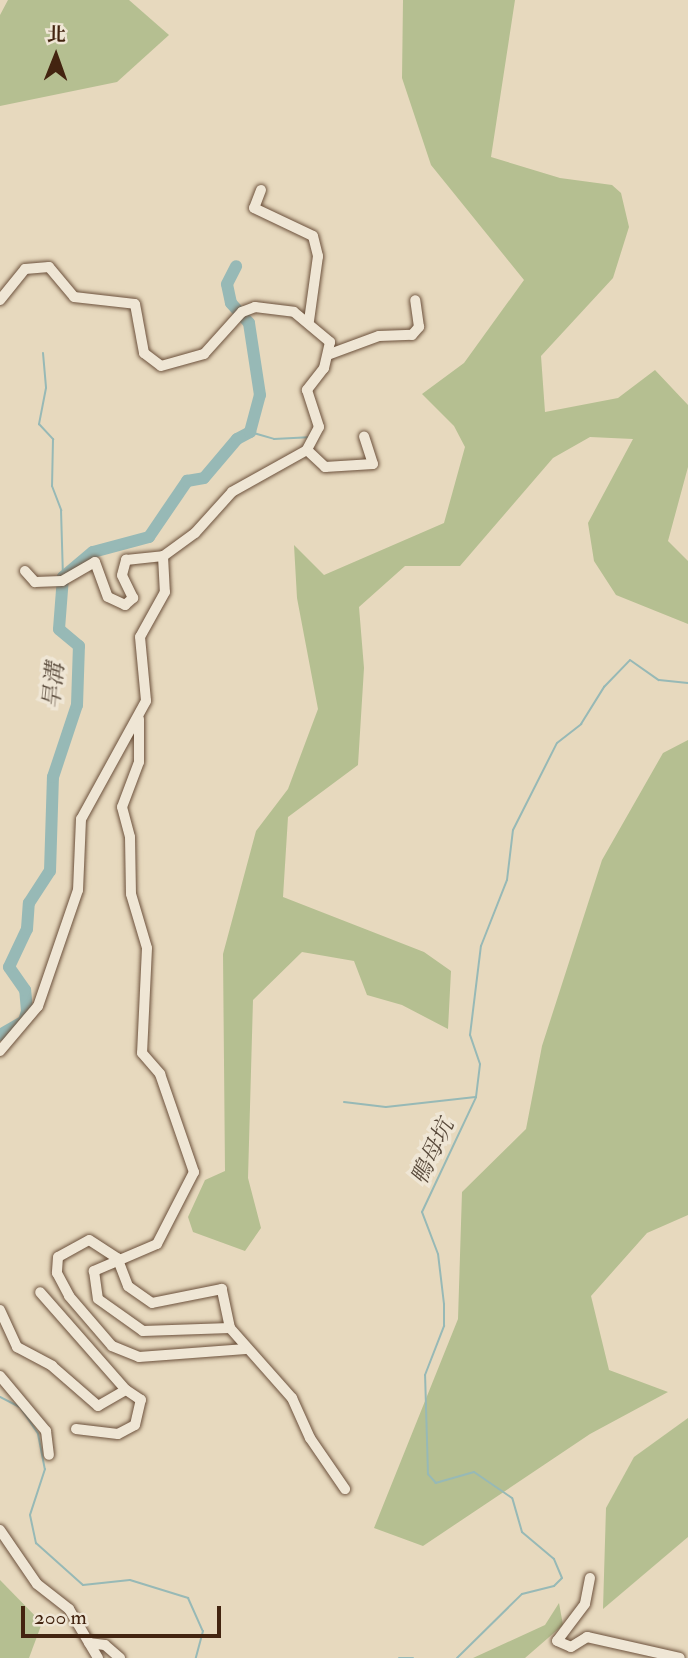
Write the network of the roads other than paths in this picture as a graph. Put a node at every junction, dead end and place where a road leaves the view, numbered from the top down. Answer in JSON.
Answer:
{"nodes":[{"id":1,"x":261,"y":190,"type":"dead end"},
{"id":2,"x":0,"y":300,"type":"edge"},
{"id":3,"x":415,"y":300,"type":"dead end"},
{"id":4,"x":309,"y":321,"type":"junction"},
{"id":5,"x":330,"y":354,"type":"junction"},
{"id":6,"x":364,"y":436,"type":"dead end"},
{"id":7,"x":307,"y":450,"type":"junction"},
{"id":8,"x":163,"y":556,"type":"junction"},
{"id":9,"x":25,"y":571,"type":"dead end"},
{"id":10,"x":139,"y":715,"type":"junction"},
{"id":11,"x":0,"y":1051,"type":"edge"},
{"id":12,"x":117,"y":1258,"type":"junction"},
{"id":13,"x":40,"y":1292,"type":"dead end"},
{"id":14,"x":0,"y":1310,"type":"edge"},
{"id":15,"x":230,"y":1328,"type":"junction"},
{"id":16,"x":246,"y":1349,"type":"junction"},
{"id":17,"x":0,"y":1376,"type":"edge"},
{"id":18,"x":126,"y":1390,"type":"junction"},
{"id":19,"x":76,"y":1429,"type":"dead end"},
{"id":20,"x":49,"y":1455,"type":"dead end"},
{"id":21,"x":345,"y":1489,"type":"dead end"},
{"id":22,"x":0,"y":1530,"type":"edge"},
{"id":23,"x":590,"y":1578,"type":"dead end"},
{"id":24,"x":89,"y":1643,"type":"junction"},
{"id":25,"x":98,"y":1658,"type":"edge"},
{"id":26,"x":120,"y":1658,"type":"edge"},
{"id":27,"x":680,"y":1658,"type":"edge"}],
"edges":[{"from":1,"to":4,"type":"street"},
{"from":2,"to":4,"type":"street"},
{"from":3,"to":5,"type":"street"},
{"from":4,"to":5,"type":"street"},
{"from":5,"to":7,"type":"street"},
{"from":6,"to":7,"type":"street"},
{"from":7,"to":8,"type":"street"},
{"from":8,"to":9,"type":"street"},
{"from":8,"to":10,"type":"street"},
{"from":10,"to":11,"type":"street"},
{"from":10,"to":12,"type":"street"},
{"from":12,"to":15,"type":"street"},
{"from":12,"to":15,"type":"street"},
{"from":12,"to":16,"type":"street"},
{"from":13,"to":18,"type":"street"},
{"from":14,"to":18,"type":"street"},
{"from":15,"to":16,"type":"street"},
{"from":16,"to":21,"type":"street"},
{"from":17,"to":20,"type":"street"},
{"from":18,"to":19,"type":"street"},
{"from":22,"to":24,"type":"street"},
{"from":23,"to":27,"type":"street"},
{"from":24,"to":25,"type":"street"},
{"from":24,"to":26,"type":"street"}]}
